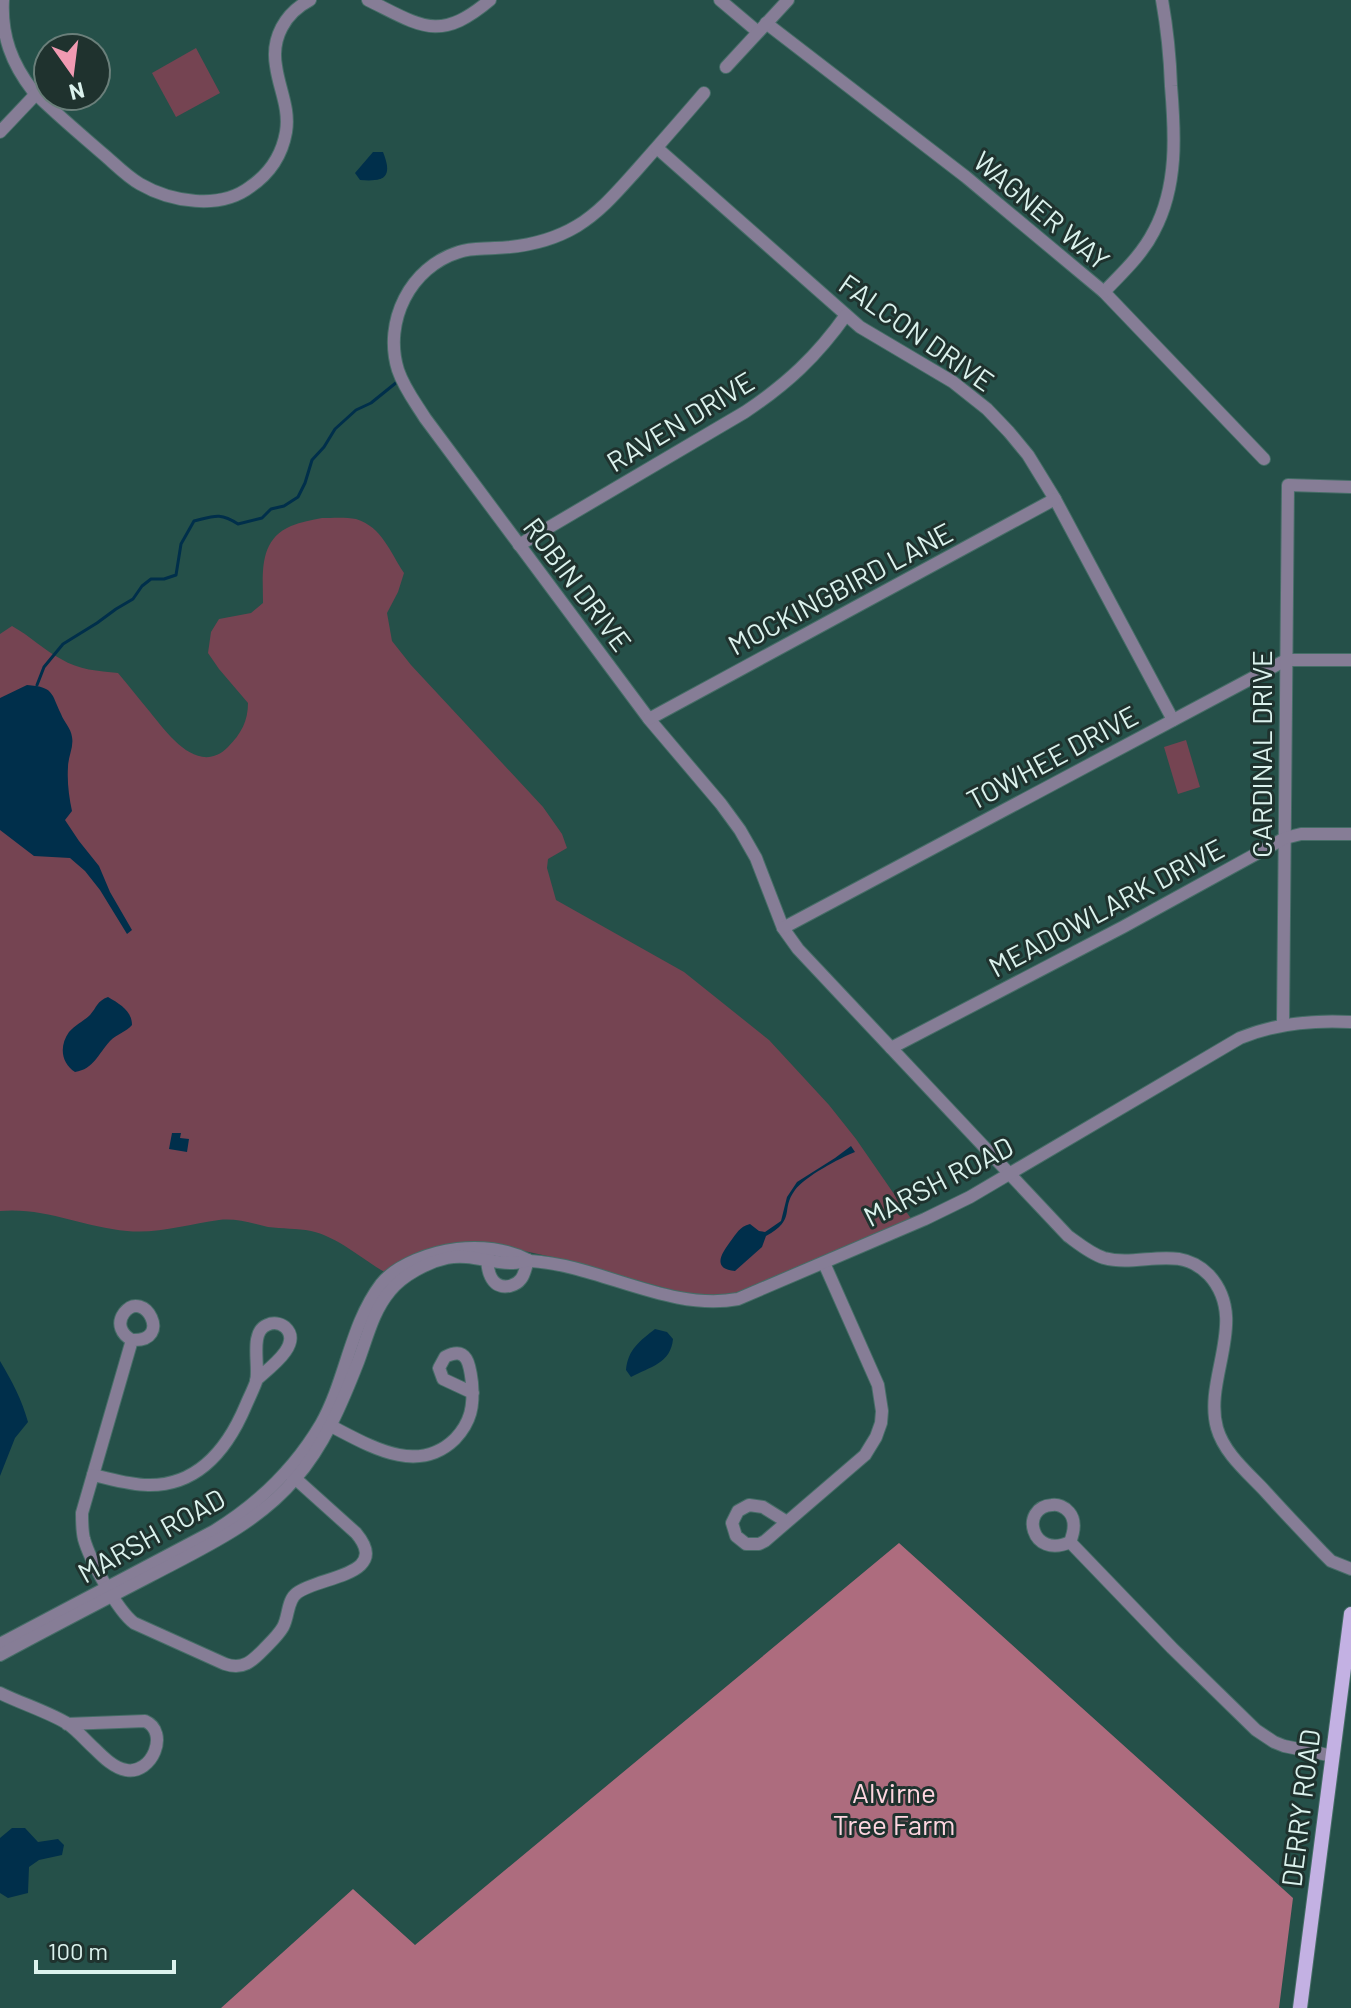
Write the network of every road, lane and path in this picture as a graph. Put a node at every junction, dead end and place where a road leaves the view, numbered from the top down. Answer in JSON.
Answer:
{"nodes":[{"id":1,"x":3,"y":0,"type":"edge"},
{"id":2,"x":310,"y":0,"type":"edge"},
{"id":3,"x":368,"y":0,"type":"edge"},
{"id":4,"x":490,"y":0,"type":"edge"},
{"id":5,"x":720,"y":0,"type":"edge"},
{"id":6,"x":788,"y":0,"type":"edge"},
{"id":7,"x":1162,"y":0,"type":"edge"},
{"id":8,"x":762,"y":28,"type":"junction"},
{"id":9,"x":726,"y":67,"type":"dead end"},
{"id":10,"x":32,"y":89,"type":"edge"},
{"id":11,"x":704,"y":93,"type":"dead end"},
{"id":12,"x":32,"y":98,"type":"edge"},
{"id":13,"x":57,"y":112,"type":"edge"},
{"id":14,"x":0,"y":132,"type":"edge"},
{"id":15,"x":657,"y":148,"type":"junction"},
{"id":16,"x":1104,"y":292,"type":"junction"},
{"id":17,"x":846,"y":315,"type":"junction"},
{"id":18,"x":1264,"y":459,"type":"dead end"},
{"id":19,"x":1351,"y":487,"type":"edge"},
{"id":20,"x":1055,"y":499,"type":"junction"},
{"id":21,"x":519,"y":545,"type":"junction"},
{"id":22,"x":1286,"y":660,"type":"junction"},
{"id":23,"x":1351,"y":660,"type":"edge"},
{"id":24,"x":649,"y":719,"type":"junction"},
{"id":25,"x":1173,"y":720,"type":"junction"},
{"id":26,"x":1351,"y":834,"type":"edge"},
{"id":27,"x":1285,"y":838,"type":"junction"},
{"id":28,"x":783,"y":928,"type":"junction"},
{"id":29,"x":1351,"y":1022,"type":"edge"},
{"id":30,"x":1283,"y":1024,"type":"junction"},
{"id":31,"x":891,"y":1048,"type":"junction"},
{"id":32,"x":1008,"y":1173,"type":"junction"},
{"id":33,"x":488,"y":1254,"type":"junction"},
{"id":34,"x":528,"y":1260,"type":"junction"},
{"id":35,"x":824,"y":1263,"type":"junction"},
{"id":36,"x":132,"y":1340,"type":"dead end"},
{"id":37,"x":256,"y":1380,"type":"dead end"},
{"id":38,"x":473,"y":1393,"type":"dead end"},
{"id":39,"x":326,"y":1424,"type":"junction"},
{"id":40,"x":93,"y":1475,"type":"junction"},
{"id":41,"x":291,"y":1475,"type":"junction"},
{"id":42,"x":787,"y":1522,"type":"dead end"},
{"id":43,"x":1070,"y":1542,"type":"dead end"},
{"id":44,"x":1351,"y":1569,"type":"edge"},
{"id":45,"x":110,"y":1592,"type":"junction"},
{"id":46,"x":1351,"y":1614,"type":"edge"},
{"id":47,"x":0,"y":1644,"type":"edge"},
{"id":48,"x":0,"y":1655,"type":"edge"},
{"id":49,"x":0,"y":1694,"type":"edge"},
{"id":50,"x":67,"y":1724,"type":"junction"},
{"id":51,"x":1333,"y":1756,"type":"junction"},
{"id":52,"x":1300,"y":2008,"type":"edge"}],
"edges":[{"from":1,"to":10,"type":"street"},
{"from":2,"to":13,"type":"street"},
{"from":3,"to":4,"type":"street"},
{"from":5,"to":8,"type":"street","name":"WAGNER WAY"},
{"from":6,"to":8,"type":"street"},
{"from":7,"to":16,"type":"street"},
{"from":8,"to":9,"type":"street"},
{"from":8,"to":16,"type":"street","name":"WAGNER WAY"},
{"from":11,"to":15,"type":"street","name":"ROBIN DRIVE"},
{"from":12,"to":14,"type":"street"},
{"from":15,"to":17,"type":"street","name":"FALCON DRIVE"},
{"from":15,"to":21,"type":"street","name":"ROBIN DRIVE"},
{"from":16,"to":18,"type":"street","name":"WAGNER WAY"},
{"from":17,"to":20,"type":"street","name":"FALCON DRIVE"},
{"from":17,"to":21,"type":"street","name":"RAVEN DRIVE"},
{"from":19,"to":22,"type":"street","name":"CARDINAL DRIVE"},
{"from":20,"to":24,"type":"street","name":"MOCKINGBIRD LANE"},
{"from":20,"to":25,"type":"street","name":"FALCON DRIVE"},
{"from":21,"to":24,"type":"street","name":"ROBIN DRIVE"},
{"from":22,"to":23,"type":"street","name":"TOWHEE DRIVE"},
{"from":22,"to":25,"type":"street","name":"TOWHEE DRIVE"},
{"from":22,"to":27,"type":"street","name":"CARDINAL DRIVE"},
{"from":24,"to":28,"type":"street","name":"ROBIN DRIVE"},
{"from":25,"to":28,"type":"street","name":"TOWHEE DRIVE"},
{"from":26,"to":27,"type":"street","name":"MEADOWLARK DRIVE"},
{"from":27,"to":30,"type":"street","name":"CARDINAL DRIVE"},
{"from":27,"to":31,"type":"street","name":"MEADOWLARK DRIVE"},
{"from":28,"to":31,"type":"street","name":"ROBIN DRIVE"},
{"from":29,"to":30,"type":"street","name":"MARSH ROAD"},
{"from":30,"to":32,"type":"street","name":"MARSH ROAD"},
{"from":31,"to":32,"type":"street","name":"ROBIN DRIVE"},
{"from":32,"to":35,"type":"street","name":"MARSH ROAD"},
{"from":32,"to":44,"type":"street","name":"ROBIN DRIVE"},
{"from":33,"to":34,"type":"street","name":"MARSH ROAD"},
{"from":33,"to":34,"type":"street"},
{"from":33,"to":39,"type":"street","name":"MARSH ROAD"},
{"from":34,"to":35,"type":"street","name":"MARSH ROAD"},
{"from":35,"to":42,"type":"street"},
{"from":36,"to":40,"type":"street"},
{"from":37,"to":40,"type":"street"},
{"from":38,"to":39,"type":"street"},
{"from":39,"to":41,"type":"street","name":"MARSH ROAD"},
{"from":40,"to":45,"type":"street"},
{"from":41,"to":45,"type":"street","name":"MARSH ROAD"},
{"from":41,"to":45,"type":"street"},
{"from":43,"to":51,"type":"street"},
{"from":45,"to":47,"type":"street","name":"MARSH ROAD"},
{"from":45,"to":48,"type":"street","name":"MARSH ROAD"},
{"from":46,"to":51,"type":"main road","name":"DERRY ROAD"},
{"from":49,"to":50,"type":"street"},
{"from":50,"to":50,"type":"street"},
{"from":51,"to":52,"type":"main road","name":"DERRY ROAD"}]}
